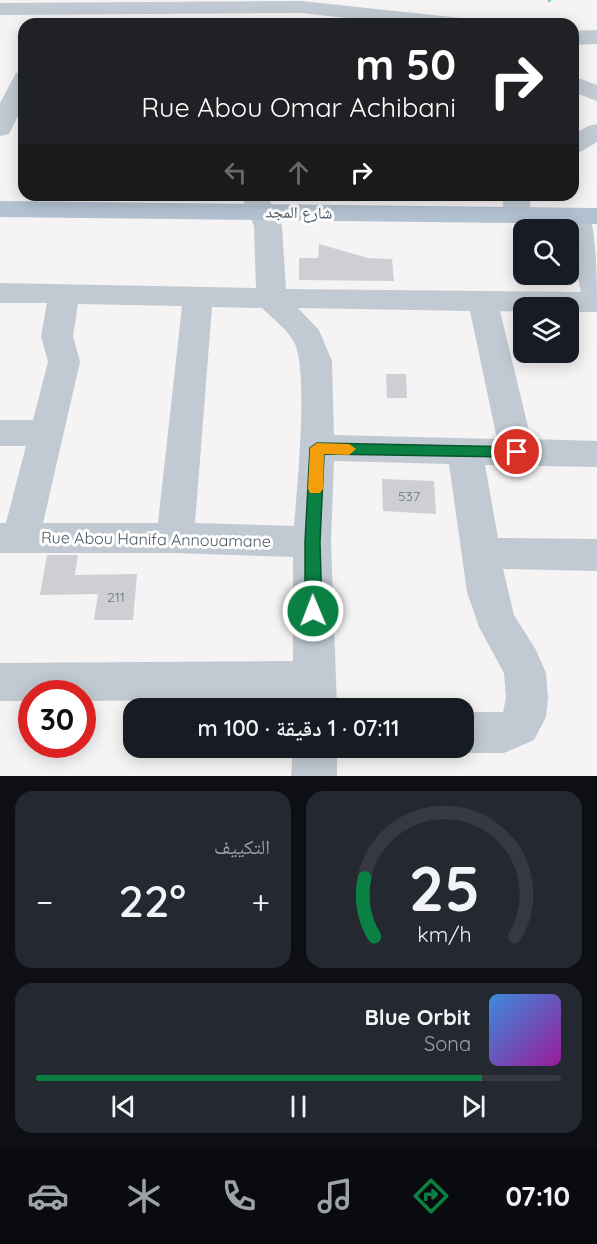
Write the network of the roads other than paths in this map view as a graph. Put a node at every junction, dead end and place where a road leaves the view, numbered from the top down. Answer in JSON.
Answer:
{"nodes":[{"id":1,"x":0,"y":9,"type":"edge"},
{"id":2,"x":0,"y":15,"type":"edge"},
{"id":3,"x":54,"y":15,"type":"edge"},
{"id":4,"x":168,"y":15,"type":"edge"},
{"id":5,"x":205,"y":15,"type":"edge"},
{"id":6,"x":84,"y":18,"type":"edge"},
{"id":7,"x":112,"y":18,"type":"edge"},
{"id":8,"x":278,"y":18,"type":"edge"},
{"id":9,"x":366,"y":18,"type":"edge"},
{"id":10,"x":579,"y":29,"type":"edge"},
{"id":11,"x":597,"y":29,"type":"edge"},
{"id":12,"x":597,"y":37,"type":"edge"},
{"id":13,"x":579,"y":38,"type":"edge"},
{"id":14,"x":579,"y":86,"type":"edge"},
{"id":15,"x":597,"y":94,"type":"edge"},
{"id":16,"x":18,"y":96,"type":"edge"},
{"id":17,"x":0,"y":129,"type":"edge"},
{"id":18,"x":597,"y":131,"type":"edge"},
{"id":19,"x":579,"y":142,"type":"edge"},
{"id":20,"x":516,"y":205,"type":"edge"},
{"id":21,"x":0,"y":209,"type":"edge"},
{"id":22,"x":261,"y":211,"type":"edge"},
{"id":23,"x":588,"y":223,"type":"edge"},
{"id":24,"x":0,"y":224,"type":"edge"},
{"id":25,"x":0,"y":293,"type":"edge"},
{"id":26,"x":64,"y":294,"type":"junction"},
{"id":27,"x":198,"y":295,"type":"junction"},
{"id":28,"x":272,"y":300,"type":"junction"},
{"id":29,"x":597,"y":300,"type":"edge"},
{"id":30,"x":483,"y":302,"type":"junction"},
{"id":31,"x":0,"y":433,"type":"edge"},
{"id":32,"x":46,"y":433,"type":"junction"},
{"id":33,"x":317,"y":448,"type":"junction"},
{"id":34,"x":465,"y":452,"type":"junction"},
{"id":35,"x":517,"y":452,"type":"junction"},
{"id":36,"x":597,"y":454,"type":"edge"},
{"id":37,"x":10,"y":538,"type":"edge"},
{"id":38,"x":176,"y":538,"type":"junction"},
{"id":39,"x":312,"y":542,"type":"junction"},
{"id":40,"x":481,"y":553,"type":"junction"},
{"id":41,"x":597,"y":555,"type":"edge"},
{"id":42,"x":0,"y":682,"type":"edge"},
{"id":43,"x":315,"y":694,"type":"edge"},
{"id":44,"x":474,"y":732,"type":"edge"},
{"id":45,"x":315,"y":758,"type":"edge"},
{"id":46,"x":314,"y":776,"type":"edge"}],
"edges":[{"from":1,"to":3,"type":"street"},
{"from":2,"to":3,"type":"street"},
{"from":3,"to":4,"type":"street"},
{"from":3,"to":6,"type":"street"},
{"from":4,"to":5,"type":"street"},
{"from":4,"to":7,"type":"street"},
{"from":5,"to":8,"type":"street"},
{"from":5,"to":9,"type":"street"},
{"from":10,"to":11,"type":"street"},
{"from":12,"to":13,"type":"street"},
{"from":14,"to":15,"type":"street"},
{"from":16,"to":17,"type":"street"},
{"from":18,"to":19,"type":"street"},
{"from":20,"to":22,"type":"main road","name":"شارع المجد"},
{"from":20,"to":23,"type":"main road","name":"شارع المجد"},
{"from":21,"to":22,"type":"main road","name":"شارع المجد"},
{"from":22,"to":23,"type":"main road","name":"شارع المجد"},
{"from":22,"to":24,"type":"main road","name":"شارع المجد"},
{"from":22,"to":28,"type":"street"},
{"from":23,"to":29,"type":"street"},
{"from":25,"to":26,"type":"street"},
{"from":26,"to":27,"type":"street"},
{"from":26,"to":32,"type":"street"},
{"from":27,"to":28,"type":"street"},
{"from":27,"to":38,"type":"street"},
{"from":28,"to":30,"type":"street"},
{"from":28,"to":33,"type":"street"},
{"from":29,"to":30,"type":"street"},
{"from":30,"to":35,"type":"street"},
{"from":31,"to":32,"type":"street"},
{"from":32,"to":37,"type":"street"},
{"from":33,"to":34,"type":"street"},
{"from":33,"to":39,"type":"street"},
{"from":34,"to":35,"type":"street"},
{"from":34,"to":40,"type":"street"},
{"from":35,"to":36,"type":"street"},
{"from":37,"to":38,"type":"street","name":"Rue Abou Hanifa Annouamane"},
{"from":38,"to":39,"type":"street","name":"Rue Abou Hanifa Annouamane"},
{"from":39,"to":43,"type":"street"},
{"from":40,"to":41,"type":"street"},
{"from":40,"to":44,"type":"street"},
{"from":42,"to":43,"type":"street"},
{"from":45,"to":46,"type":"street"}]}
